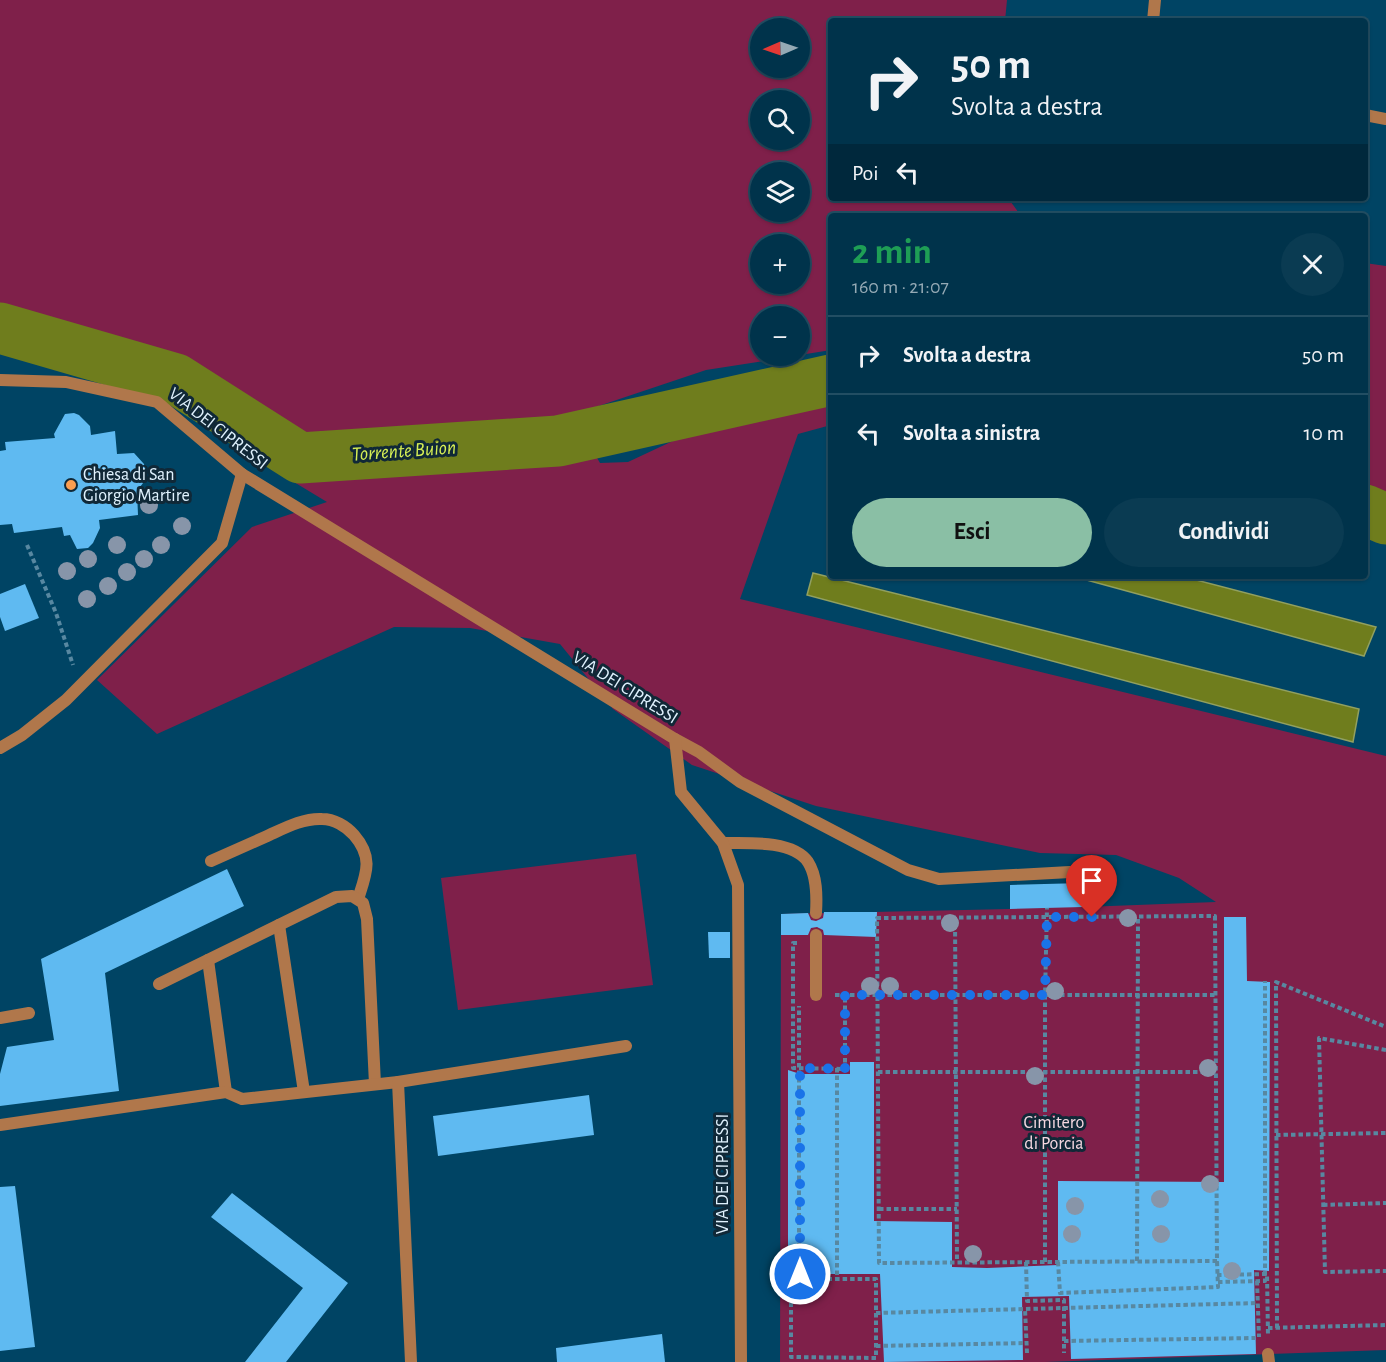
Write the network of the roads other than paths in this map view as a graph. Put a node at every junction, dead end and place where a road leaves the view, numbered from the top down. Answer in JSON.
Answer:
{"nodes":[{"id":1,"x":1155,"y":0,"type":"edge"},
{"id":2,"x":1153,"y":18,"type":"edge"},
{"id":3,"x":1368,"y":116,"type":"edge"},
{"id":4,"x":1386,"y":119,"type":"edge"},
{"id":5,"x":0,"y":380,"type":"edge"},
{"id":6,"x":242,"y":474,"type":"junction"},
{"id":7,"x":675,"y":739,"type":"junction"},
{"id":8,"x":0,"y":748,"type":"edge"},
{"id":9,"x":723,"y":843,"type":"junction"},
{"id":10,"x":211,"y":861,"type":"dead end"},
{"id":11,"x":1070,"y":872,"type":"dead end"},
{"id":12,"x":358,"y":899,"type":"junction"},
{"id":13,"x":816,"y":913,"type":"dead end"},
{"id":14,"x":279,"y":925,"type":"junction"},
{"id":15,"x":816,"y":935,"type":"dead end"},
{"id":16,"x":208,"y":960,"type":"junction"},
{"id":17,"x":159,"y":984,"type":"dead end"},
{"id":18,"x":816,"y":995,"type":"road end"},
{"id":19,"x":29,"y":1013,"type":"dead end"},
{"id":20,"x":0,"y":1018,"type":"edge"},
{"id":21,"x":626,"y":1046,"type":"dead end"},
{"id":22,"x":398,"y":1082,"type":"junction"},
{"id":23,"x":375,"y":1084,"type":"junction"},
{"id":24,"x":226,"y":1092,"type":"junction"},
{"id":25,"x":304,"y":1092,"type":"junction"},
{"id":26,"x":0,"y":1125,"type":"edge"},
{"id":27,"x":411,"y":1362,"type":"edge"},
{"id":28,"x":741,"y":1362,"type":"edge"}],
"edges":[{"from":1,"to":2,"type":"street"},
{"from":3,"to":4,"type":"street"},
{"from":5,"to":6,"type":"street","name":"VIA DEI CIPRESSI"},
{"from":6,"to":7,"type":"street","name":"VIA DEI CIPRESSI"},
{"from":6,"to":8,"type":"street"},
{"from":7,"to":9,"type":"street","name":"VIA DEI CIPRESSI"},
{"from":7,"to":11,"type":"street"},
{"from":9,"to":13,"type":"street"},
{"from":9,"to":28,"type":"street","name":"VIA DEI CIPRESSI"},
{"from":10,"to":12,"type":"street"},
{"from":12,"to":14,"type":"street"},
{"from":12,"to":23,"type":"street"},
{"from":14,"to":16,"type":"street"},
{"from":14,"to":25,"type":"street"},
{"from":15,"to":18,"type":"street"},
{"from":16,"to":17,"type":"street"},
{"from":16,"to":24,"type":"street"},
{"from":19,"to":20,"type":"street"},
{"from":21,"to":22,"type":"street"},
{"from":22,"to":23,"type":"street"},
{"from":22,"to":27,"type":"street"},
{"from":23,"to":25,"type":"street"},
{"from":24,"to":25,"type":"street"},
{"from":24,"to":26,"type":"street"}]}
